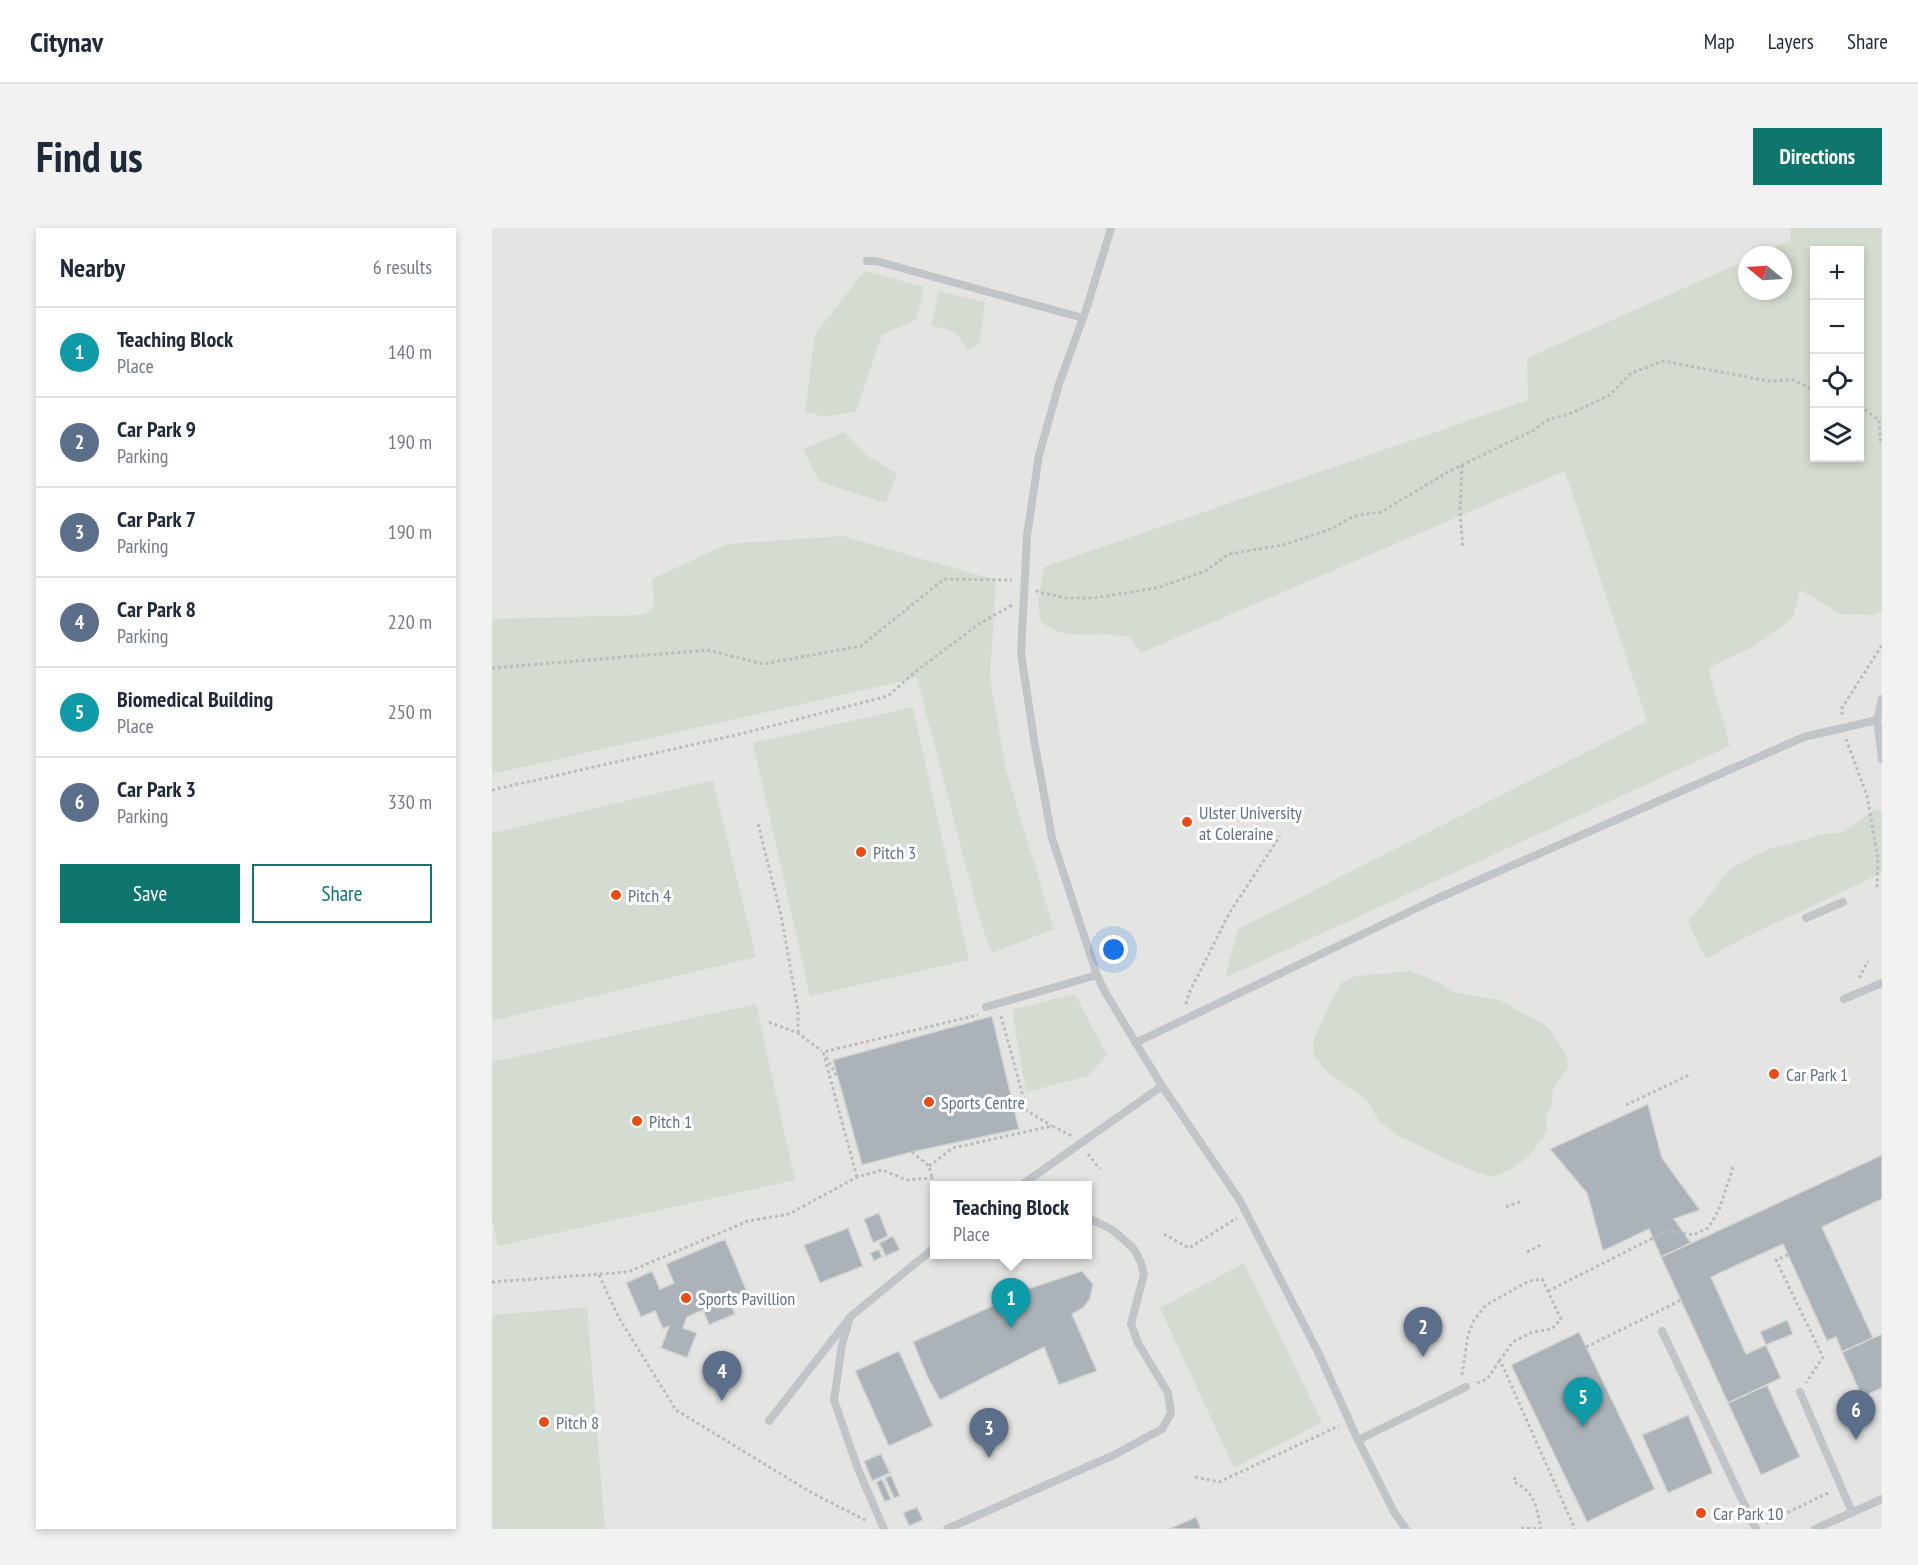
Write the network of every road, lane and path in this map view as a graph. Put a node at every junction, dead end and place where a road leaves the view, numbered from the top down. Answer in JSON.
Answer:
{"nodes":[{"id":1,"x":1112,"y":228,"type":"edge"},
{"id":2,"x":867,"y":261,"type":"dead end"},
{"id":3,"x":1083,"y":318,"type":"junction"},
{"id":4,"x":1810,"y":388,"type":"edge"},
{"id":5,"x":1863,"y":408,"type":"edge"},
{"id":6,"x":1882,"y":444,"type":"edge"},
{"id":7,"x":1462,"y":465,"type":"junction"},
{"id":8,"x":1463,"y":549,"type":"dead end"},
{"id":9,"x":1025,"y":580,"type":"junction"},
{"id":10,"x":1038,"y":592,"type":"junction"},
{"id":11,"x":1023,"y":599,"type":"junction"},
{"id":12,"x":1882,"y":645,"type":"edge"},
{"id":13,"x":492,"y":668,"type":"edge"},
{"id":14,"x":1882,"y":699,"type":"edge"},
{"id":15,"x":1877,"y":720,"type":"junction"},
{"id":16,"x":1842,"y":728,"type":"junction"},
{"id":17,"x":1882,"y":759,"type":"edge"},
{"id":18,"x":492,"y":790,"type":"edge"},
{"id":19,"x":758,"y":824,"type":"dead end"},
{"id":20,"x":1280,"y":836,"type":"dead end"},
{"id":21,"x":1877,"y":888,"type":"dead end"},
{"id":22,"x":1843,"y":902,"type":"dead end"},
{"id":23,"x":1806,"y":918,"type":"dead end"},
{"id":24,"x":1096,"y":975,"type":"junction"},
{"id":25,"x":1882,"y":983,"type":"edge"},
{"id":26,"x":1844,"y":999,"type":"dead end"},
{"id":27,"x":986,"y":1007,"type":"joint"},
{"id":28,"x":999,"y":1011,"type":"dead end"},
{"id":29,"x":1181,"y":1020,"type":"junction"},
{"id":30,"x":769,"y":1022,"type":"dead end"},
{"id":31,"x":798,"y":1033,"type":"junction"},
{"id":32,"x":1135,"y":1043,"type":"junction"},
{"id":33,"x":823,"y":1052,"type":"junction"},
{"id":34,"x":1691,"y":1074,"type":"dead end"},
{"id":35,"x":837,"y":1076,"type":"dead end"},
{"id":36,"x":1162,"y":1086,"type":"junction"},
{"id":37,"x":1626,"y":1105,"type":"dead end"},
{"id":38,"x":1052,"y":1126,"type":"junction"},
{"id":39,"x":1080,"y":1143,"type":"junction"},
{"id":40,"x":912,"y":1152,"type":"dead end"},
{"id":41,"x":1734,"y":1164,"type":"dead end"},
{"id":42,"x":929,"y":1166,"type":"junction"},
{"id":43,"x":1100,"y":1169,"type":"dead end"},
{"id":44,"x":857,"y":1177,"type":"junction"},
{"id":45,"x":932,"y":1178,"type":"junction"},
{"id":46,"x":934,"y":1181,"type":"edge"},
{"id":47,"x":1026,"y":1181,"type":"edge"},
{"id":48,"x":1522,"y":1201,"type":"dead end"},
{"id":49,"x":1506,"y":1207,"type":"dead end"},
{"id":50,"x":1246,"y":1212,"type":"junction"},
{"id":51,"x":1092,"y":1220,"type":"edge"},
{"id":52,"x":1164,"y":1234,"type":"dead end"},
{"id":53,"x":1541,"y":1245,"type":"dead end"},
{"id":54,"x":930,"y":1251,"type":"edge"},
{"id":55,"x":1527,"y":1252,"type":"dead end"},
{"id":56,"x":1788,"y":1255,"type":"dead end"},
{"id":57,"x":598,"y":1274,"type":"junction"},
{"id":58,"x":492,"y":1282,"type":"edge"},
{"id":59,"x":1548,"y":1291,"type":"junction"},
{"id":60,"x":1681,"y":1300,"type":"dead end"},
{"id":61,"x":850,"y":1317,"type":"junction"},
{"id":62,"x":1662,"y":1331,"type":"dead end"},
{"id":63,"x":1586,"y":1347,"type":"dead end"},
{"id":64,"x":1500,"y":1360,"type":"junction"},
{"id":65,"x":1456,"y":1379,"type":"dead end"},
{"id":66,"x":1466,"y":1387,"type":"joint"},
{"id":67,"x":1800,"y":1392,"type":"joint"},
{"id":68,"x":1336,"y":1417,"type":"dead end"},
{"id":69,"x":769,"y":1421,"type":"dead end"},
{"id":70,"x":1358,"y":1440,"type":"junction"},
{"id":71,"x":1195,"y":1477,"type":"dead end"},
{"id":72,"x":1515,"y":1477,"type":"dead end"},
{"id":73,"x":1832,"y":1492,"type":"dead end"},
{"id":74,"x":1882,"y":1499,"type":"edge"},
{"id":75,"x":1852,"y":1512,"type":"junction"},
{"id":76,"x":1764,"y":1523,"type":"dead end"},
{"id":77,"x":872,"y":1524,"type":"dead end"},
{"id":78,"x":1521,"y":1528,"type":"edge"},
{"id":79,"x":884,"y":1529,"type":"edge"},
{"id":80,"x":947,"y":1529,"type":"edge"},
{"id":81,"x":1406,"y":1529,"type":"edge"},
{"id":82,"x":1541,"y":1529,"type":"edge"},
{"id":83,"x":1575,"y":1529,"type":"edge"},
{"id":84,"x":1756,"y":1529,"type":"edge"},
{"id":85,"x":1815,"y":1529,"type":"edge"}],
"edges":[{"from":1,"to":3,"type":"lane"},
{"from":2,"to":3,"type":"lane"},
{"from":3,"to":9,"type":"lane"},
{"from":4,"to":7,"type":"path"},
{"from":5,"to":6,"type":"path"},
{"from":7,"to":8,"type":"path"},
{"from":7,"to":10,"type":"path"},
{"from":9,"to":10,"type":"path"},
{"from":9,"to":11,"type":"lane"},
{"from":9,"to":13,"type":"path"},
{"from":10,"to":11,"type":"path"},
{"from":11,"to":18,"type":"path"},
{"from":11,"to":24,"type":"lane"},
{"from":12,"to":16,"type":"path"},
{"from":14,"to":15,"type":"lane"},
{"from":15,"to":16,"type":"lane"},
{"from":15,"to":17,"type":"lane"},
{"from":16,"to":21,"type":"path"},
{"from":16,"to":29,"type":"lane"},
{"from":19,"to":31,"type":"path"},
{"from":20,"to":29,"type":"path"},
{"from":22,"to":23,"type":"lane"},
{"from":24,"to":27,"type":"lane"},
{"from":24,"to":32,"type":"lane"},
{"from":25,"to":26,"type":"lane"},
{"from":27,"to":33,"type":"path"},
{"from":28,"to":38,"type":"path"},
{"from":29,"to":32,"type":"lane"},
{"from":30,"to":31,"type":"path"},
{"from":31,"to":33,"type":"path"},
{"from":32,"to":36,"type":"lane"},
{"from":33,"to":35,"type":"path"},
{"from":33,"to":44,"type":"path"},
{"from":34,"to":37,"type":"path"},
{"from":36,"to":39,"type":"lane"},
{"from":36,"to":50,"type":"lane"},
{"from":38,"to":39,"type":"path"},
{"from":38,"to":42,"type":"path"},
{"from":39,"to":43,"type":"path"},
{"from":39,"to":47,"type":"lane"},
{"from":40,"to":42,"type":"path"},
{"from":41,"to":59,"type":"path"},
{"from":42,"to":45,"type":"path"},
{"from":44,"to":45,"type":"path"},
{"from":44,"to":57,"type":"path"},
{"from":45,"to":46,"type":"path"},
{"from":48,"to":49,"type":"path"},
{"from":50,"to":52,"type":"path"},
{"from":50,"to":70,"type":"lane"},
{"from":51,"to":80,"type":"lane"},
{"from":53,"to":55,"type":"path"},
{"from":54,"to":61,"type":"lane"},
{"from":56,"to":67,"type":"path"},
{"from":57,"to":58,"type":"path"},
{"from":57,"to":77,"type":"path"},
{"from":59,"to":64,"type":"path"},
{"from":59,"to":65,"type":"path"},
{"from":60,"to":63,"type":"path"},
{"from":61,"to":69,"type":"lane"},
{"from":61,"to":79,"type":"lane"},
{"from":62,"to":84,"type":"lane"},
{"from":64,"to":66,"type":"path"},
{"from":64,"to":83,"type":"path"},
{"from":66,"to":70,"type":"lane"},
{"from":67,"to":75,"type":"lane"},
{"from":68,"to":71,"type":"path"},
{"from":70,"to":81,"type":"lane"},
{"from":72,"to":82,"type":"path"},
{"from":73,"to":76,"type":"path"},
{"from":74,"to":75,"type":"lane"},
{"from":75,"to":85,"type":"lane"},
{"from":78,"to":82,"type":"path"}]}
